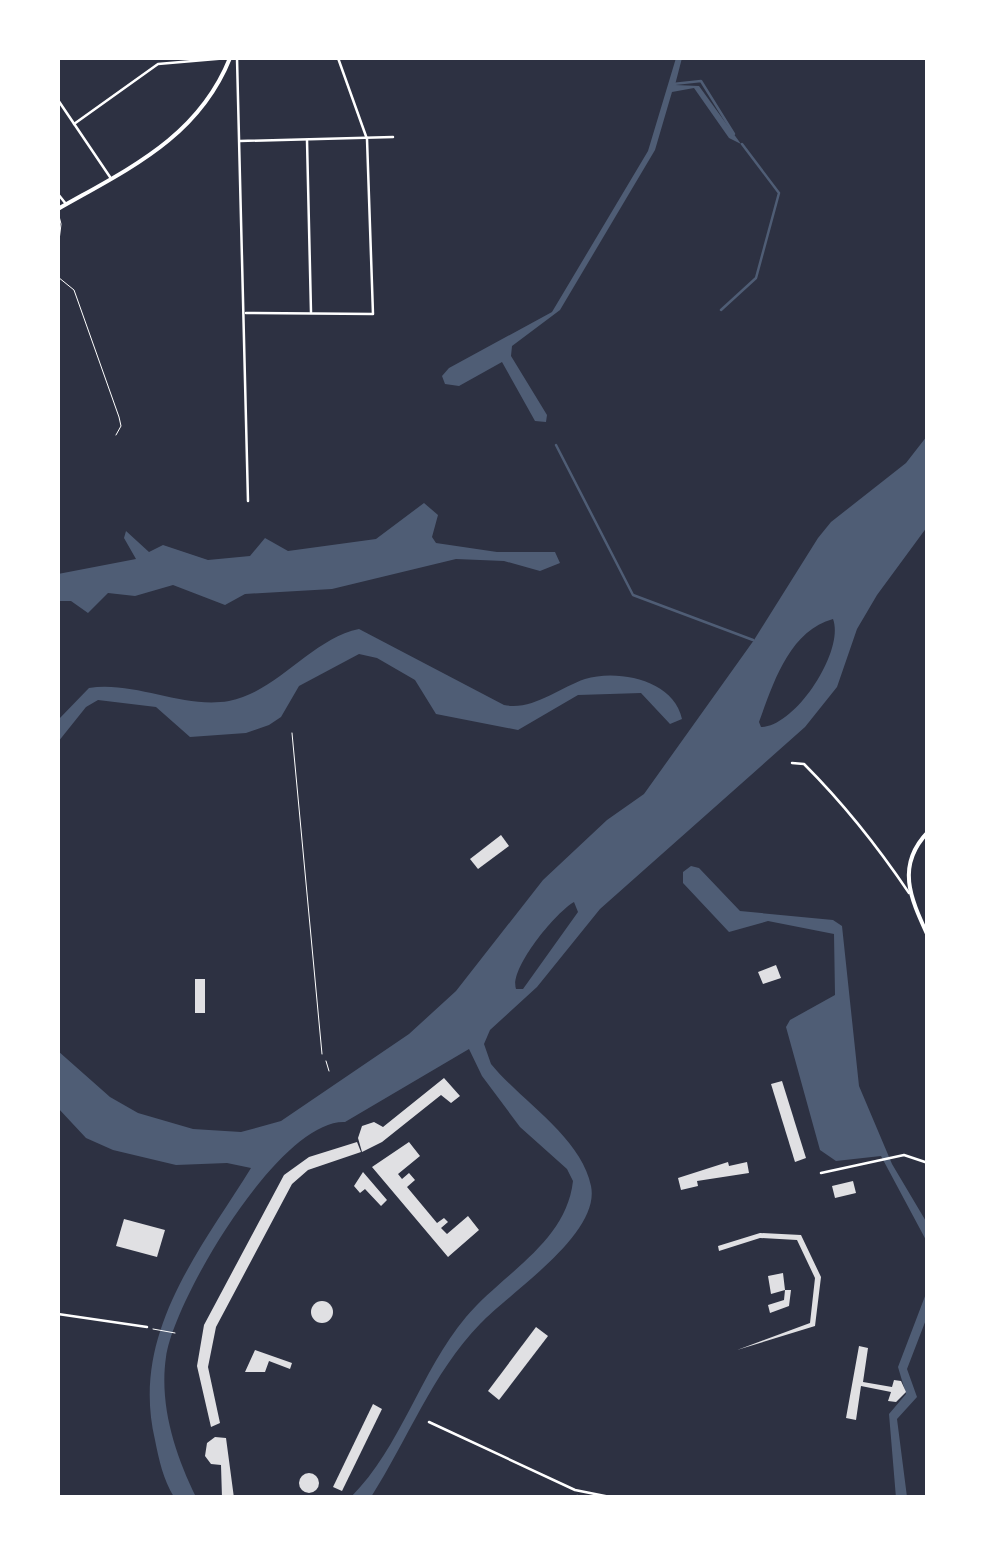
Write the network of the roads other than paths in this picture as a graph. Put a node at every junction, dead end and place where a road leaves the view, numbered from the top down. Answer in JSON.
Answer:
{"nodes":[{"id":1,"x":158,"y":58,"type":"edge"},
{"id":2,"x":230,"y":58,"type":"edge"},
{"id":3,"x":237,"y":58,"type":"edge"},
{"id":4,"x":256,"y":58,"type":"edge"},
{"id":5,"x":288,"y":58,"type":"edge"},
{"id":6,"x":338,"y":58,"type":"edge"},
{"id":7,"x":158,"y":64,"type":"junction"},
{"id":8,"x":58,"y":100,"type":"edge"},
{"id":9,"x":74,"y":124,"type":"junction"},
{"id":10,"x":393,"y":137,"type":"dead end"},
{"id":11,"x":368,"y":139,"type":"junction"},
{"id":12,"x":307,"y":140,"type":"junction"},
{"id":13,"x":239,"y":141,"type":"junction"},
{"id":14,"x":111,"y":178,"type":"junction"},
{"id":15,"x":58,"y":194,"type":"edge"},
{"id":16,"x":66,"y":204,"type":"junction"},
{"id":17,"x":58,"y":211,"type":"edge"},
{"id":18,"x":58,"y":249,"type":"edge"},
{"id":19,"x":58,"y":277,"type":"edge"},
{"id":20,"x":311,"y":312,"type":"junction"},
{"id":21,"x":244,"y":313,"type":"junction"},
{"id":22,"x":116,"y":435,"type":"dead end"},
{"id":23,"x":248,"y":500,"type":"dead end"},
{"id":24,"x":292,"y":732,"type":"dead end"},
{"id":25,"x":792,"y":762,"type":"dead end"},
{"id":26,"x":928,"y":832,"type":"edge"},
{"id":27,"x":908,"y":893,"type":"junction"},
{"id":28,"x":927,"y":932,"type":"edge"},
{"id":29,"x":322,"y":1054,"type":"road end"},
{"id":30,"x":928,"y":1163,"type":"edge"},
{"id":31,"x":821,"y":1173,"type":"dead end"},
{"id":32,"x":58,"y":1314,"type":"edge"},
{"id":33,"x":149,"y":1328,"type":"road end"},
{"id":34,"x":429,"y":1422,"type":"dead end"},
{"id":35,"x":615,"y":1498,"type":"edge"}],
"edges":[{"from":1,"to":7,"type":"street"},
{"from":2,"to":7,"type":"street"},
{"from":2,"to":14,"type":"street"},
{"from":3,"to":13,"type":"street"},
{"from":4,"to":5,"type":"street"},
{"from":6,"to":11,"type":"street"},
{"from":7,"to":9,"type":"street"},
{"from":8,"to":9,"type":"street"},
{"from":9,"to":14,"type":"street"},
{"from":10,"to":11,"type":"street"},
{"from":11,"to":12,"type":"street"},
{"from":11,"to":20,"type":"street"},
{"from":12,"to":13,"type":"street"},
{"from":12,"to":20,"type":"street"},
{"from":13,"to":21,"type":"street"},
{"from":14,"to":16,"type":"street"},
{"from":15,"to":16,"type":"street"},
{"from":16,"to":17,"type":"street"},
{"from":17,"to":18,"type":"lane"},
{"from":19,"to":22,"type":"lane"},
{"from":20,"to":21,"type":"street"},
{"from":21,"to":23,"type":"street"},
{"from":24,"to":29,"type":"lane"},
{"from":25,"to":27,"type":"street"},
{"from":26,"to":27,"type":"street"},
{"from":27,"to":28,"type":"street"},
{"from":30,"to":31,"type":"street"},
{"from":32,"to":33,"type":"street"},
{"from":34,"to":35,"type":"street"}]}
